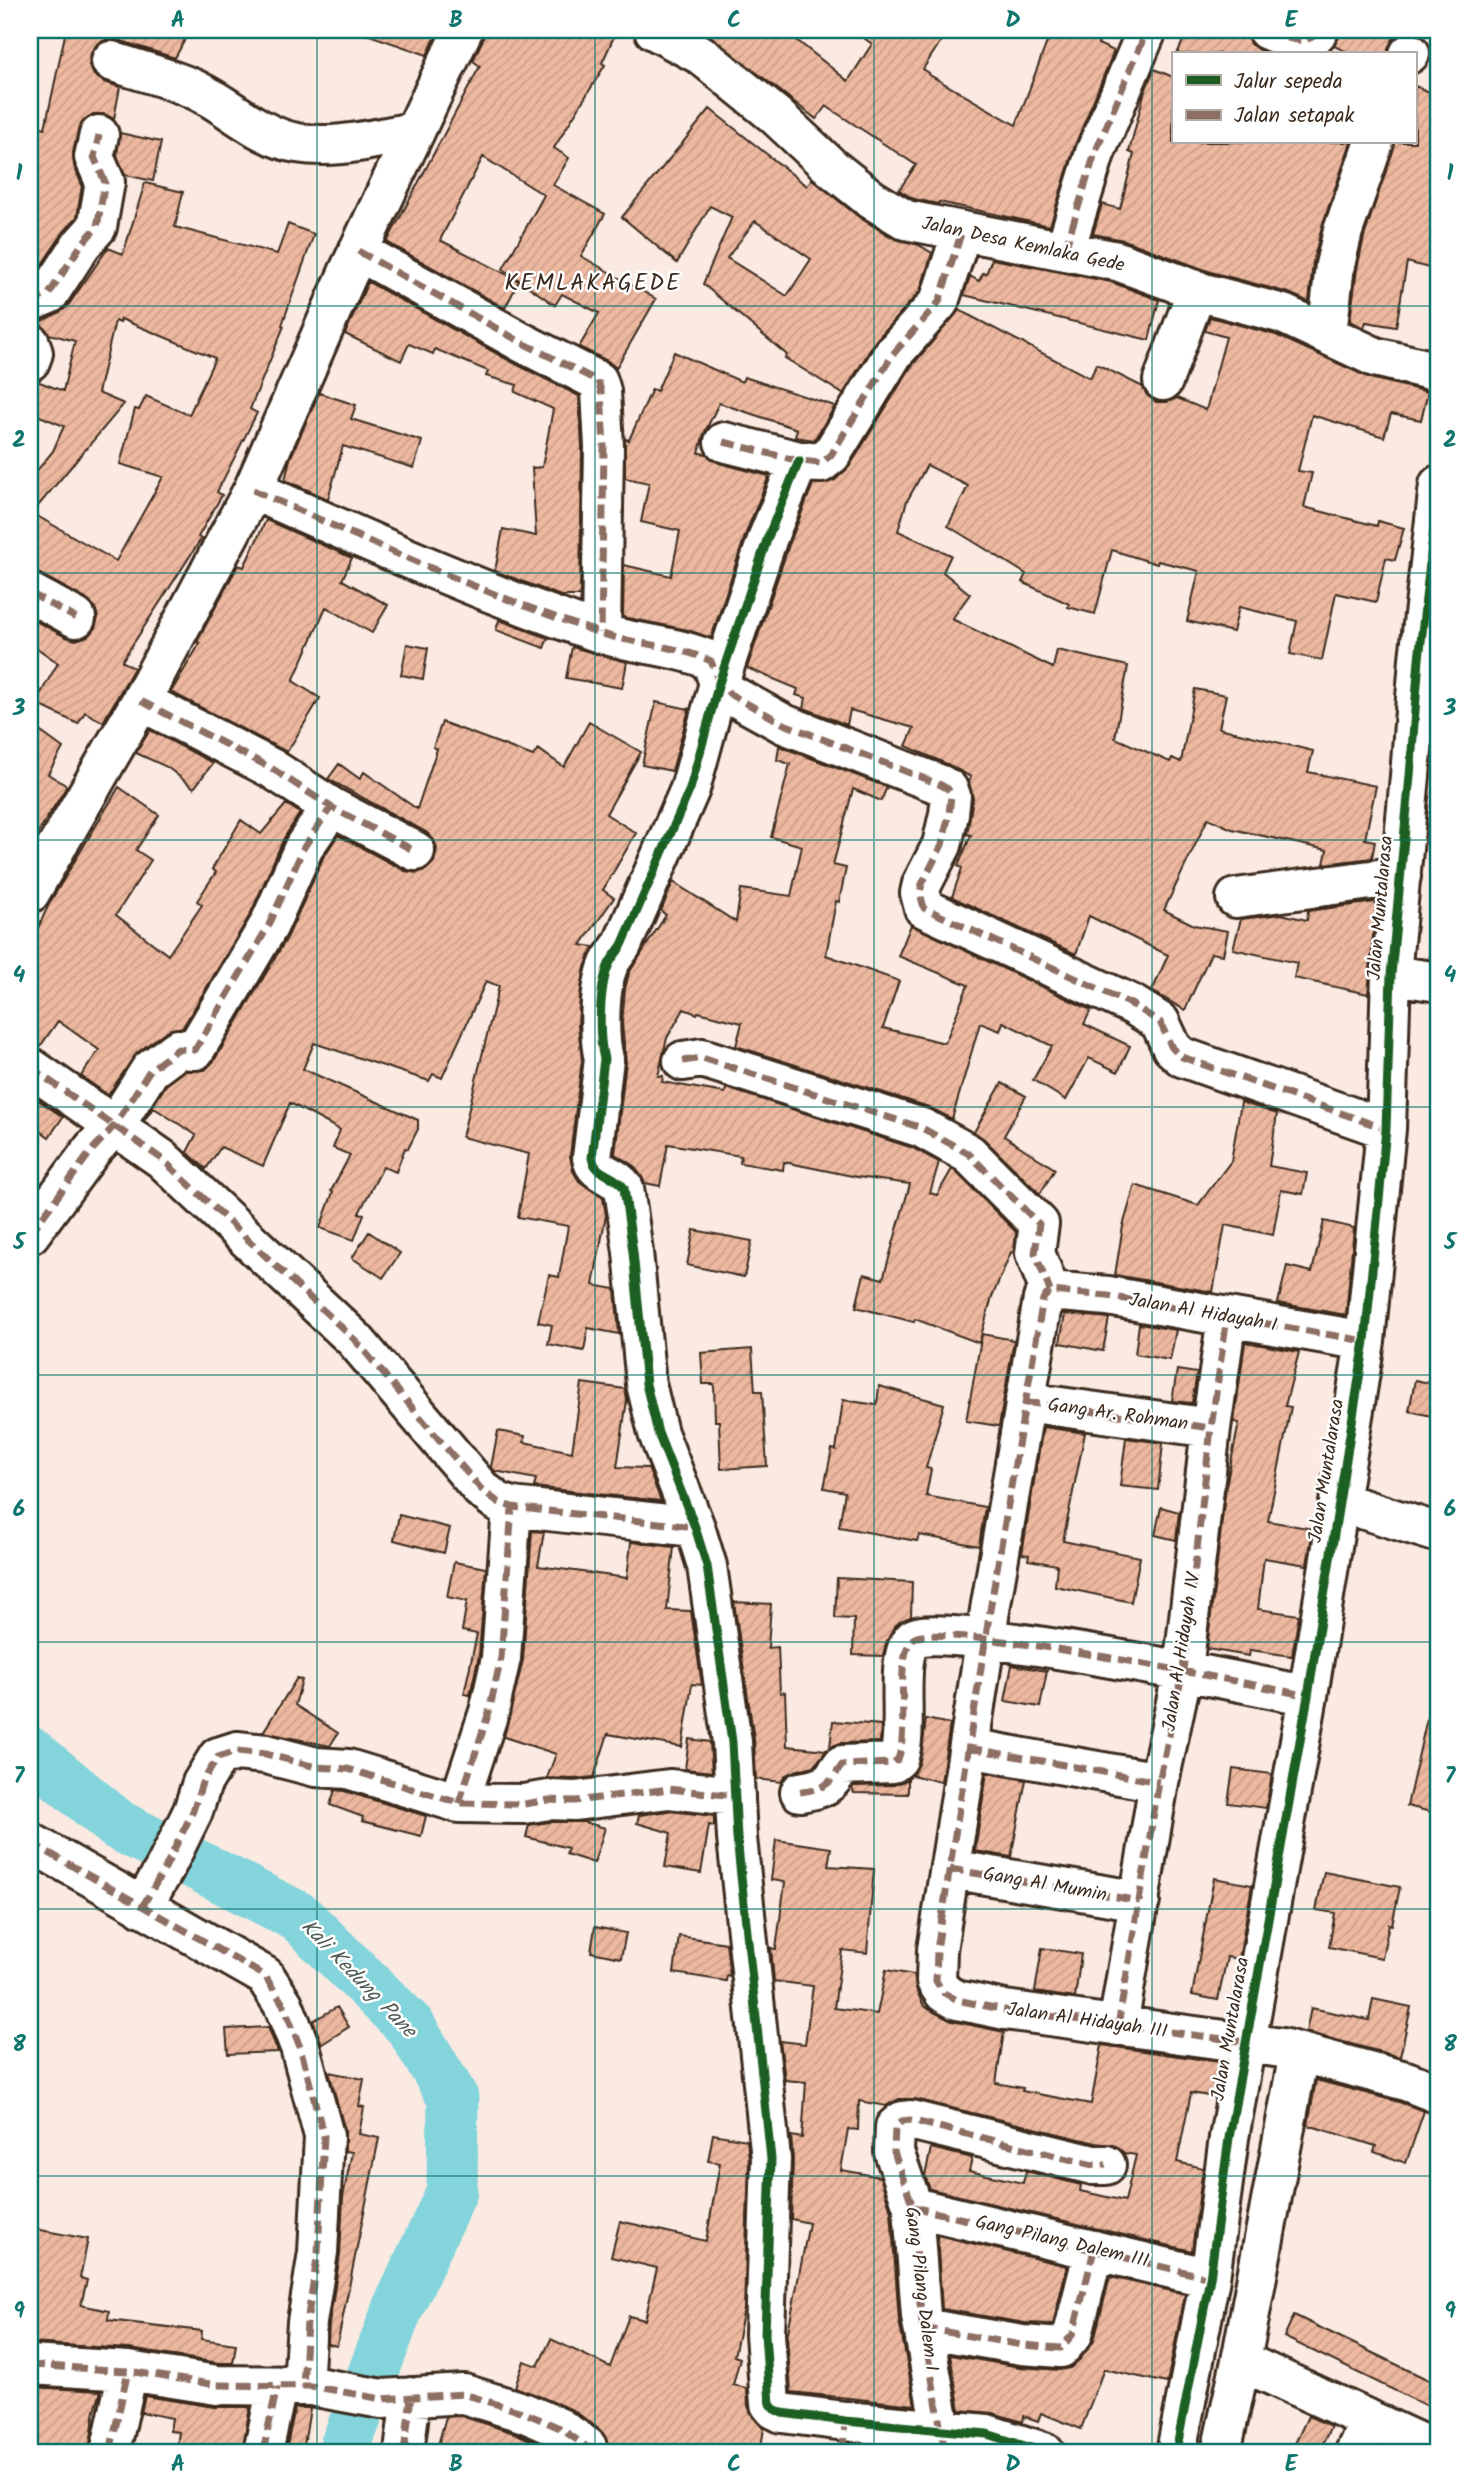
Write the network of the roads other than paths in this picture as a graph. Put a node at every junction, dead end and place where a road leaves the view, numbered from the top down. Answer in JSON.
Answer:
{"nodes":[{"id":1,"x":463,"y":30,"type":"edge"},
{"id":2,"x":654,"y":30,"type":"edge"},
{"id":3,"x":1147,"y":30,"type":"edge"},
{"id":4,"x":1267,"y":30,"type":"edge"},
{"id":5,"x":1319,"y":30,"type":"edge"},
{"id":6,"x":710,"y":42,"type":"edge"},
{"id":7,"x":111,"y":61,"type":"dead end"},
{"id":8,"x":415,"y":132,"type":"junction"},
{"id":9,"x":99,"y":135,"type":"dead end"},
{"id":10,"x":1373,"y":144,"type":"edge"},
{"id":11,"x":962,"y":231,"type":"junction"},
{"id":12,"x":1065,"y":250,"type":"junction"},
{"id":13,"x":358,"y":251,"type":"junction"},
{"id":14,"x":1197,"y":290,"type":"junction"},
{"id":15,"x":30,"y":302,"type":"edge"},
{"id":16,"x":1327,"y":334,"type":"junction"},
{"id":17,"x":30,"y":343,"type":"edge"},
{"id":18,"x":30,"y":361,"type":"edge"},
{"id":19,"x":1439,"y":372,"type":"edge"},
{"id":20,"x":1163,"y":381,"type":"dead end"},
{"id":21,"x":724,"y":442,"type":"dead end"},
{"id":22,"x":799,"y":461,"type":"junction"},
{"id":23,"x":1439,"y":485,"type":"edge"},
{"id":24,"x":253,"y":490,"type":"junction"},
{"id":25,"x":30,"y":593,"type":"edge"},
{"id":26,"x":76,"y":618,"type":"dead end"},
{"id":27,"x":601,"y":633,"type":"junction"},
{"id":28,"x":719,"y":683,"type":"junction"},
{"id":29,"x":141,"y":701,"type":"junction"},
{"id":30,"x":331,"y":807,"type":"junction"},
{"id":31,"x":415,"y":850,"type":"dead end"},
{"id":32,"x":1401,"y":876,"type":"junction"},
{"id":33,"x":30,"y":889,"type":"edge"},
{"id":34,"x":1236,"y":898,"type":"dead end"},
{"id":35,"x":1414,"y":978,"type":"edge"},
{"id":36,"x":683,"y":1062,"type":"dead end"},
{"id":37,"x":30,"y":1067,"type":"edge"},
{"id":38,"x":116,"y":1125,"type":"junction"},
{"id":39,"x":1386,"y":1129,"type":"junction"},
{"id":40,"x":30,"y":1234,"type":"edge"},
{"id":41,"x":1047,"y":1295,"type":"junction"},
{"id":42,"x":1227,"y":1317,"type":"junction"},
{"id":43,"x":1366,"y":1341,"type":"junction"},
{"id":44,"x":1025,"y":1402,"type":"junction"},
{"id":45,"x":1211,"y":1428,"type":"junction"},
{"id":46,"x":512,"y":1507,"type":"junction"},
{"id":47,"x":1356,"y":1507,"type":"junction"},
{"id":48,"x":695,"y":1527,"type":"junction"},
{"id":49,"x":1439,"y":1533,"type":"edge"},
{"id":50,"x":986,"y":1640,"type":"junction"},
{"id":51,"x":1183,"y":1670,"type":"junction"},
{"id":52,"x":1308,"y":1696,"type":"junction"},
{"id":53,"x":969,"y":1748,"type":"junction"},
{"id":54,"x":1159,"y":1782,"type":"junction"},
{"id":55,"x":820,"y":1785,"type":"dead end"},
{"id":56,"x":735,"y":1796,"type":"junction"},
{"id":57,"x":459,"y":1803,"type":"junction"},
{"id":58,"x":30,"y":1842,"type":"edge"},
{"id":59,"x":950,"y":1869,"type":"junction"},
{"id":60,"x":1140,"y":1901,"type":"junction"},
{"id":61,"x":142,"y":1906,"type":"junction"},
{"id":62,"x":1118,"y":2026,"type":"junction"},
{"id":63,"x":1271,"y":2047,"type":"junction"},
{"id":64,"x":1439,"y":2094,"type":"edge"},
{"id":65,"x":1106,"y":2165,"type":"dead end"},
{"id":66,"x":913,"y":2207,"type":"junction"},
{"id":67,"x":1094,"y":2250,"type":"junction"},
{"id":68,"x":1210,"y":2278,"type":"junction"},
{"id":69,"x":923,"y":2328,"type":"junction"},
{"id":70,"x":1241,"y":2361,"type":"junction"},
{"id":71,"x":30,"y":2365,"type":"edge"},
{"id":72,"x":128,"y":2371,"type":"junction"},
{"id":73,"x":304,"y":2388,"type":"junction"},
{"id":74,"x":397,"y":2398,"type":"junction"},
{"id":75,"x":1363,"y":2436,"type":"edge"},
{"id":76,"x":844,"y":2437,"type":"edge"},
{"id":77,"x":944,"y":2440,"type":"edge"},
{"id":78,"x":110,"y":2452,"type":"edge"},
{"id":79,"x":263,"y":2452,"type":"edge"},
{"id":80,"x":404,"y":2452,"type":"edge"},
{"id":81,"x":588,"y":2452,"type":"edge"},
{"id":82,"x":1044,"y":2452,"type":"edge"},
{"id":83,"x":1176,"y":2452,"type":"edge"},
{"id":84,"x":1221,"y":2452,"type":"edge"},
{"id":85,"x":1439,"y":2452,"type":"edge"}],
"edges":[{"from":1,"to":8,"type":"street"},
{"from":2,"to":6,"type":"street","name":"Jalan Desa Kemlaka Gede"},
{"from":3,"to":12,"type":"street"},
{"from":4,"to":5,"type":"street"},
{"from":6,"to":11,"type":"street","name":"Jalan Desa Kemlaka Gede"},
{"from":7,"to":8,"type":"street"},
{"from":8,"to":13,"type":"street"},
{"from":9,"to":15,"type":"street"},
{"from":10,"to":16,"type":"street"},
{"from":11,"to":12,"type":"street","name":"Jalan Desa Kemlaka Gede"},
{"from":11,"to":22,"type":"street"},
{"from":12,"to":14,"type":"street","name":"Jalan Desa Kemlaka Gede"},
{"from":13,"to":24,"type":"street"},
{"from":13,"to":27,"type":"street"},
{"from":14,"to":16,"type":"street","name":"Jalan Desa Kemlaka Gede"},
{"from":14,"to":20,"type":"street"},
{"from":16,"to":19,"type":"street","name":"Jalan Desa Kemlaka Gede"},
{"from":17,"to":18,"type":"street"},
{"from":21,"to":22,"type":"street"},
{"from":22,"to":28,"type":"street"},
{"from":23,"to":32,"type":"street","name":"Jalan Muntalarasa"},
{"from":24,"to":27,"type":"street"},
{"from":24,"to":29,"type":"street"},
{"from":25,"to":26,"type":"street"},
{"from":27,"to":28,"type":"street"},
{"from":28,"to":39,"type":"street"},
{"from":28,"to":48,"type":"street"},
{"from":29,"to":30,"type":"street"},
{"from":29,"to":33,"type":"street"},
{"from":30,"to":31,"type":"street"},
{"from":30,"to":38,"type":"street"},
{"from":32,"to":34,"type":"street"},
{"from":32,"to":35,"type":"street","name":"Jalan Muntalarasa"},
{"from":35,"to":39,"type":"street","name":"Jalan Muntalarasa"},
{"from":36,"to":41,"type":"street"},
{"from":37,"to":38,"type":"street"},
{"from":38,"to":40,"type":"street"},
{"from":38,"to":46,"type":"street"},
{"from":39,"to":43,"type":"street","name":"Jalan Muntalarasa"},
{"from":41,"to":42,"type":"street","name":"Jalan Al Hidayah I"},
{"from":41,"to":44,"type":"street"},
{"from":42,"to":43,"type":"street","name":"Jalan Al Hidayah I"},
{"from":42,"to":45,"type":"street","name":"Jalan Al Hidayah IV"},
{"from":43,"to":47,"type":"street","name":"Jalan Muntalarasa"},
{"from":44,"to":45,"type":"street","name":"Gang Ar. Rohman"},
{"from":44,"to":50,"type":"street"},
{"from":45,"to":51,"type":"street","name":"Jalan Al Hidayah IV"},
{"from":46,"to":48,"type":"street"},
{"from":46,"to":57,"type":"street"},
{"from":47,"to":49,"type":"street"},
{"from":47,"to":52,"type":"street","name":"Jalan Muntalarasa"},
{"from":48,"to":56,"type":"street"},
{"from":50,"to":51,"type":"street"},
{"from":50,"to":53,"type":"street"},
{"from":50,"to":55,"type":"street"},
{"from":51,"to":52,"type":"street"},
{"from":51,"to":54,"type":"street","name":"Jalan Al Hidayah IV"},
{"from":52,"to":63,"type":"street","name":"Jalan Muntalarasa"},
{"from":53,"to":54,"type":"street"},
{"from":53,"to":59,"type":"street"},
{"from":54,"to":60,"type":"street","name":"Jalan Al Hidayah IV"},
{"from":56,"to":57,"type":"street"},
{"from":56,"to":76,"type":"street"},
{"from":57,"to":61,"type":"street"},
{"from":58,"to":61,"type":"street"},
{"from":59,"to":60,"type":"street","name":"Gang Al Mumin"},
{"from":59,"to":62,"type":"street","name":"Jalan Al Hidayah III"},
{"from":60,"to":62,"type":"street","name":"Jalan Al Hidayah IV"},
{"from":61,"to":73,"type":"street"},
{"from":62,"to":63,"type":"street","name":"Jalan Al Hidayah III"},
{"from":63,"to":64,"type":"street","name":"Jalan Al Hidayah III"},
{"from":63,"to":68,"type":"street","name":"Jalan Muntalarasa"},
{"from":63,"to":70,"type":"street"},
{"from":65,"to":66,"type":"street","name":"Gang Pilang Dalem I"},
{"from":66,"to":67,"type":"street","name":"Gang Pilang Dalem III"},
{"from":66,"to":69,"type":"street","name":"Gang Pilang Dalem I"},
{"from":67,"to":68,"type":"street","name":"Gang Pilang Dalem III"},
{"from":67,"to":69,"type":"street"},
{"from":68,"to":83,"type":"street","name":"Jalan Muntalarasa"},
{"from":69,"to":77,"type":"street","name":"Gang Pilang Dalem I"},
{"from":70,"to":75,"type":"street"},
{"from":70,"to":84,"type":"street"},
{"from":71,"to":72,"type":"street"},
{"from":72,"to":73,"type":"street"},
{"from":72,"to":78,"type":"street"},
{"from":73,"to":74,"type":"street"},
{"from":73,"to":79,"type":"street"},
{"from":74,"to":80,"type":"street"},
{"from":74,"to":81,"type":"street"},
{"from":75,"to":85,"type":"street"},
{"from":76,"to":77,"type":"street"},
{"from":77,"to":82,"type":"street"}]}
